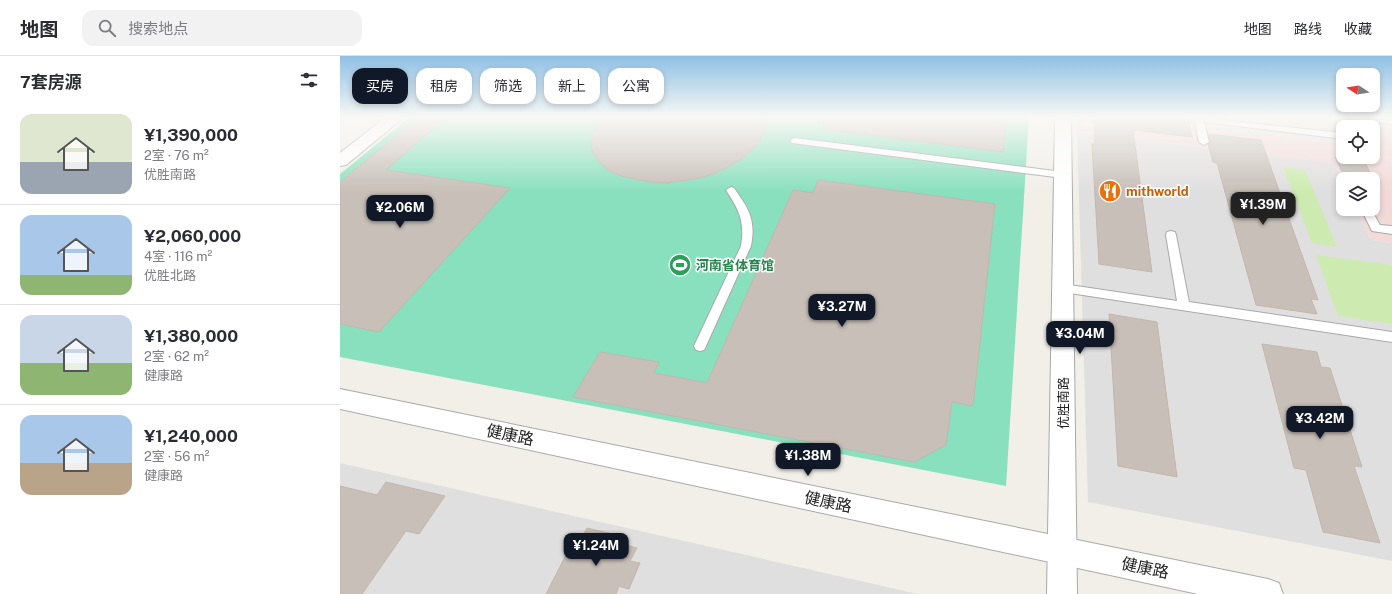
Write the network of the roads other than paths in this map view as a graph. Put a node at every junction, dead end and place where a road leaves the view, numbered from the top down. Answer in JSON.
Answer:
{"nodes":[{"id":1,"x":364,"y":142,"type":"edge"},
{"id":2,"x":804,"y":142,"type":"edge"},
{"id":3,"x":1063,"y":142,"type":"edge"},
{"id":4,"x":340,"y":161,"type":"edge"},
{"id":5,"x":1062,"y":175,"type":"junction"},
{"id":6,"x":731,"y":190,"type":"dead end"},
{"id":7,"x":1370,"y":216,"type":"edge"},
{"id":8,"x":1392,"y":230,"type":"edge"},
{"id":9,"x":1172,"y":235,"type":"dead end"},
{"id":10,"x":1063,"y":288,"type":"junction"},
{"id":11,"x":1184,"y":306,"type":"junction"},
{"id":12,"x":1392,"y":337,"type":"edge"},
{"id":13,"x":700,"y":346,"type":"dead end"},
{"id":14,"x":340,"y":399,"type":"edge"},
{"id":15,"x":1062,"y":551,"type":"junction"},
{"id":16,"x":1062,"y":594,"type":"edge"},
{"id":17,"x":1268,"y":594,"type":"edge"}],
"edges":[{"from":1,"to":4,"type":"street"},
{"from":2,"to":5,"type":"lane"},
{"from":3,"to":5,"type":"street","name":"优胜南路"},
{"from":5,"to":10,"type":"street","name":"优胜南路"},
{"from":6,"to":13,"type":"lane"},
{"from":7,"to":8,"type":"lane"},
{"from":9,"to":11,"type":"lane"},
{"from":10,"to":11,"type":"lane"},
{"from":10,"to":15,"type":"street","name":"优胜南路"},
{"from":11,"to":12,"type":"lane"},
{"from":14,"to":15,"type":"street","name":"健康路"},
{"from":15,"to":16,"type":"street","name":"优胜南路"},
{"from":15,"to":17,"type":"street","name":"健康路"}]}
